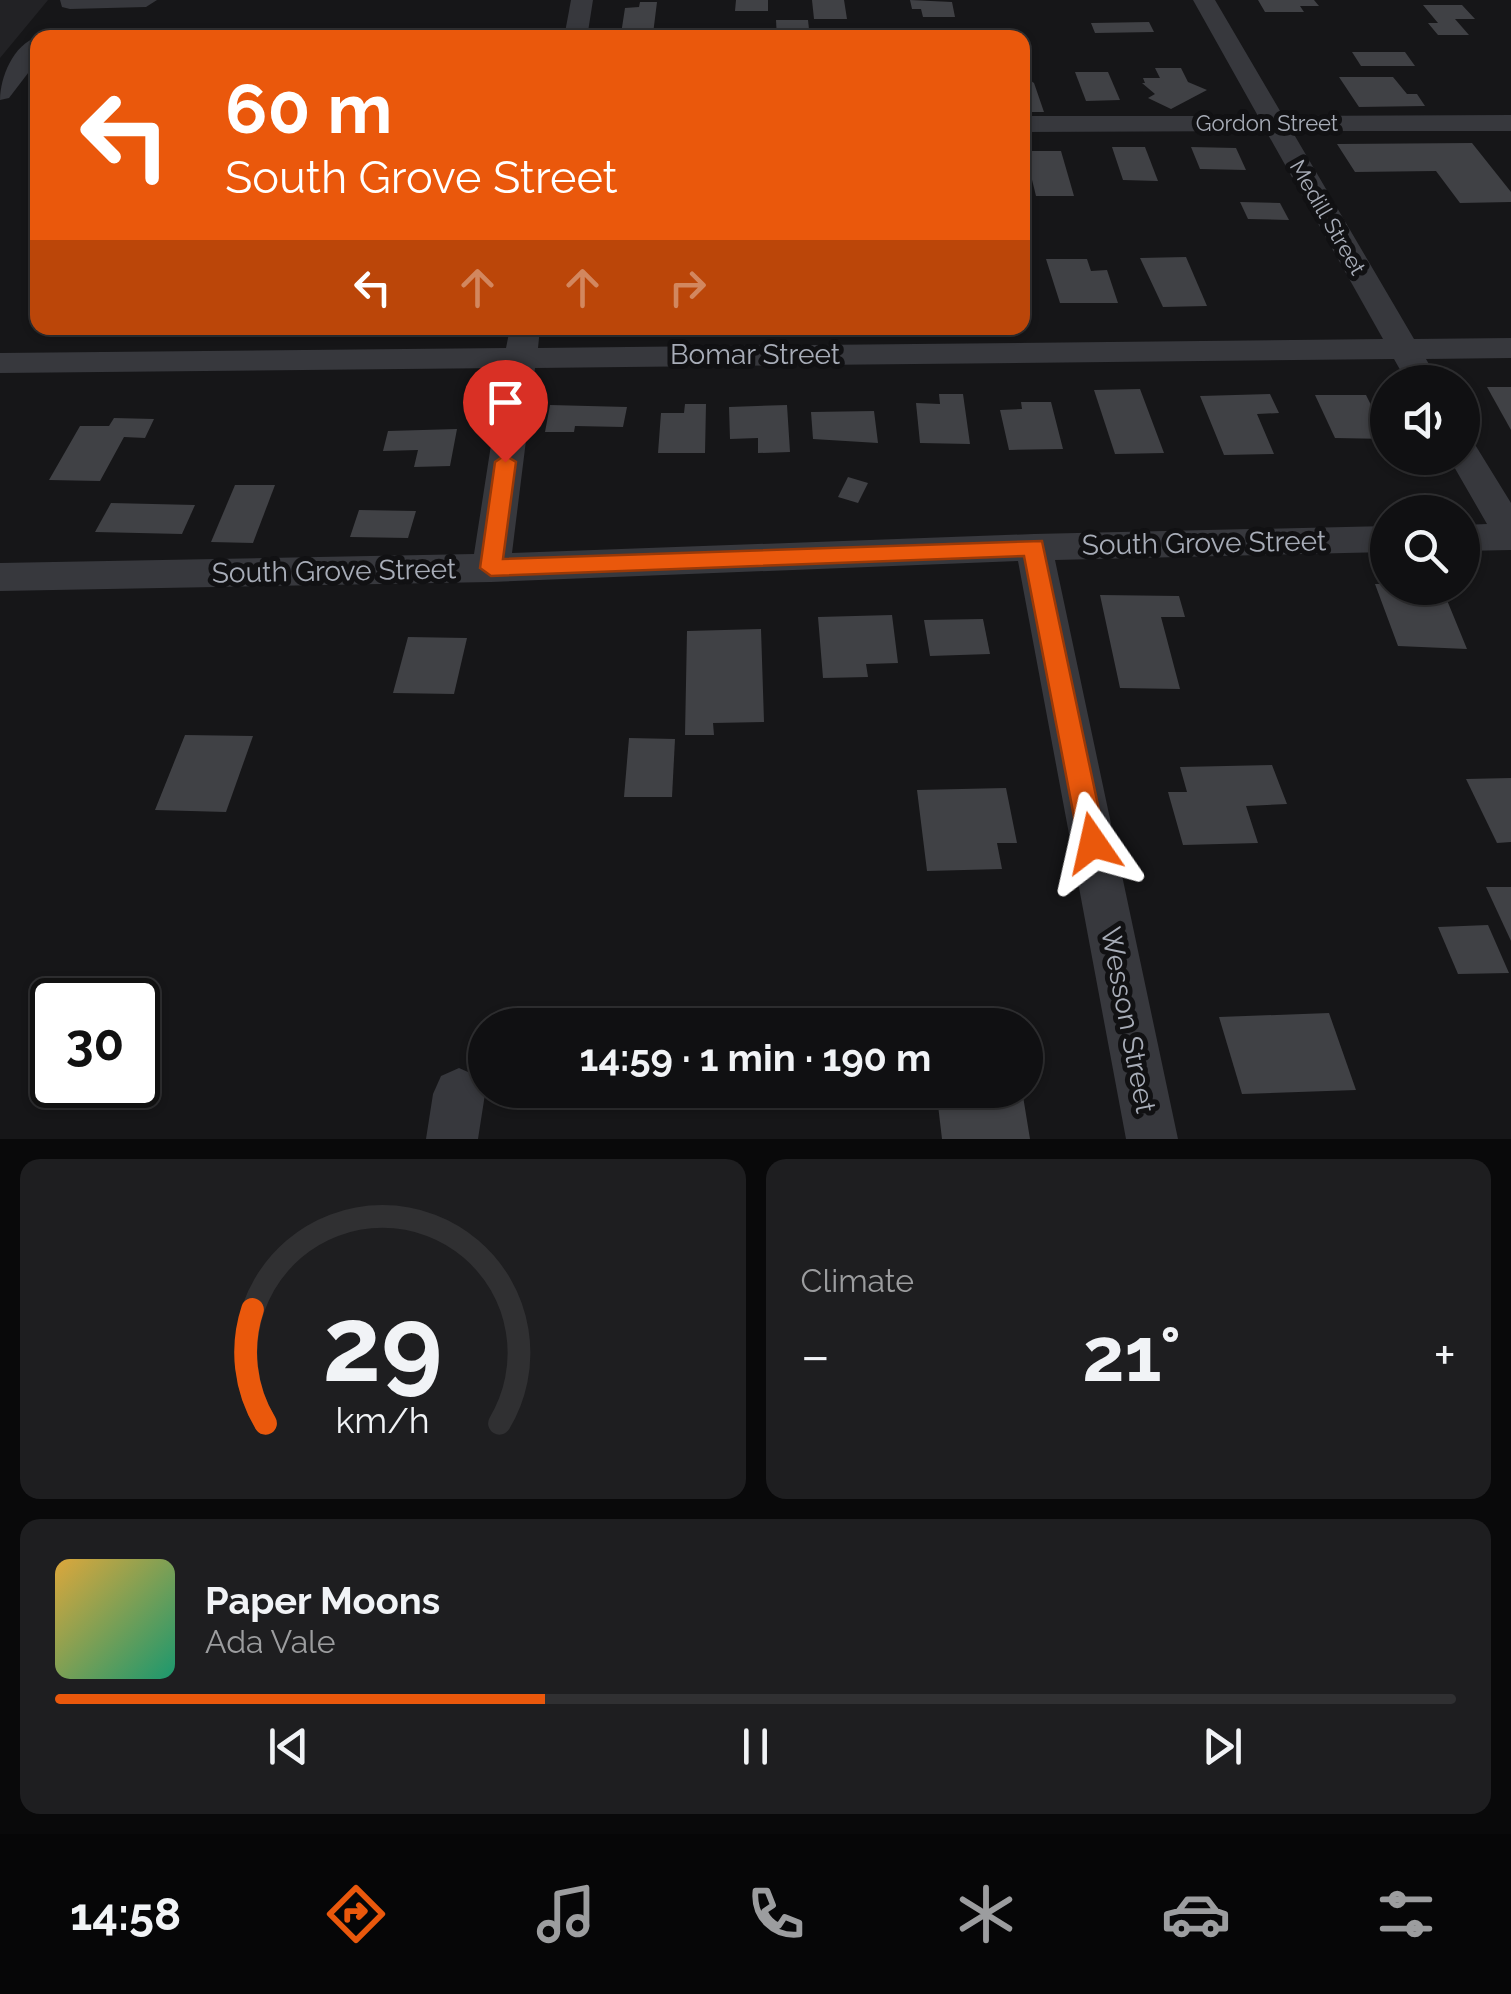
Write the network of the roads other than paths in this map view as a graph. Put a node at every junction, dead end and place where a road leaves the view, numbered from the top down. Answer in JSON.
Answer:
{"nodes":[{"id":1,"x":146,"y":0,"type":"edge"},
{"id":2,"x":582,"y":0,"type":"edge"},
{"id":3,"x":1204,"y":0,"type":"edge"},
{"id":4,"x":71,"y":1,"type":"edge"},
{"id":5,"x":48,"y":30,"type":"edge"},
{"id":6,"x":577,"y":30,"type":"edge"},
{"id":7,"x":30,"y":47,"type":"edge"},
{"id":8,"x":30,"y":53,"type":"edge"},
{"id":9,"x":0,"y":55,"type":"edge"},
{"id":10,"x":0,"y":93,"type":"edge"},
{"id":11,"x":1274,"y":122,"type":"junction"},
{"id":12,"x":1030,"y":124,"type":"edge"},
{"id":13,"x":1511,"y":124,"type":"edge"},
{"id":14,"x":522,"y":342,"type":"edge"},
{"id":15,"x":1511,"y":348,"type":"edge"},
{"id":16,"x":1403,"y":349,"type":"junction"},
{"id":17,"x":0,"y":363,"type":"edge"},
{"id":18,"x":1413,"y":365,"type":"edge"},
{"id":19,"x":1476,"y":475,"type":"edge"},
{"id":20,"x":1511,"y":535,"type":"edge"},
{"id":21,"x":1480,"y":537,"type":"edge"},
{"id":22,"x":1370,"y":539,"type":"edge"},
{"id":23,"x":1034,"y":547,"type":"junction"},
{"id":24,"x":491,"y":568,"type":"junction"},
{"id":25,"x":0,"y":577,"type":"edge"},
{"id":26,"x":1152,"y":1139,"type":"edge"}],
"edges":[{"from":1,"to":4,"type":"street"},
{"from":2,"to":6,"type":"street"},
{"from":3,"to":11,"type":"street","name":"Medill Street"},
{"from":4,"to":5,"type":"street"},
{"from":7,"to":9,"type":"street"},
{"from":8,"to":10,"type":"street"},
{"from":11,"to":12,"type":"street","name":"Gordon Street"},
{"from":11,"to":13,"type":"street","name":"Gordon Street"},
{"from":11,"to":16,"type":"street","name":"Medill Street"},
{"from":14,"to":16,"type":"street","name":"Bomar Street"},
{"from":14,"to":17,"type":"street","name":"Bomar Street"},
{"from":14,"to":24,"type":"street"},
{"from":15,"to":16,"type":"street","name":"Bomar Street"},
{"from":16,"to":18,"type":"street","name":"Medill Street"},
{"from":19,"to":20,"type":"street"},
{"from":20,"to":21,"type":"street"},
{"from":22,"to":23,"type":"street","name":"South Grove Street"},
{"from":23,"to":24,"type":"street","name":"South Grove Street"},
{"from":23,"to":26,"type":"street","name":"Wesson Street"},
{"from":24,"to":25,"type":"street","name":"South Grove Street"}]}
